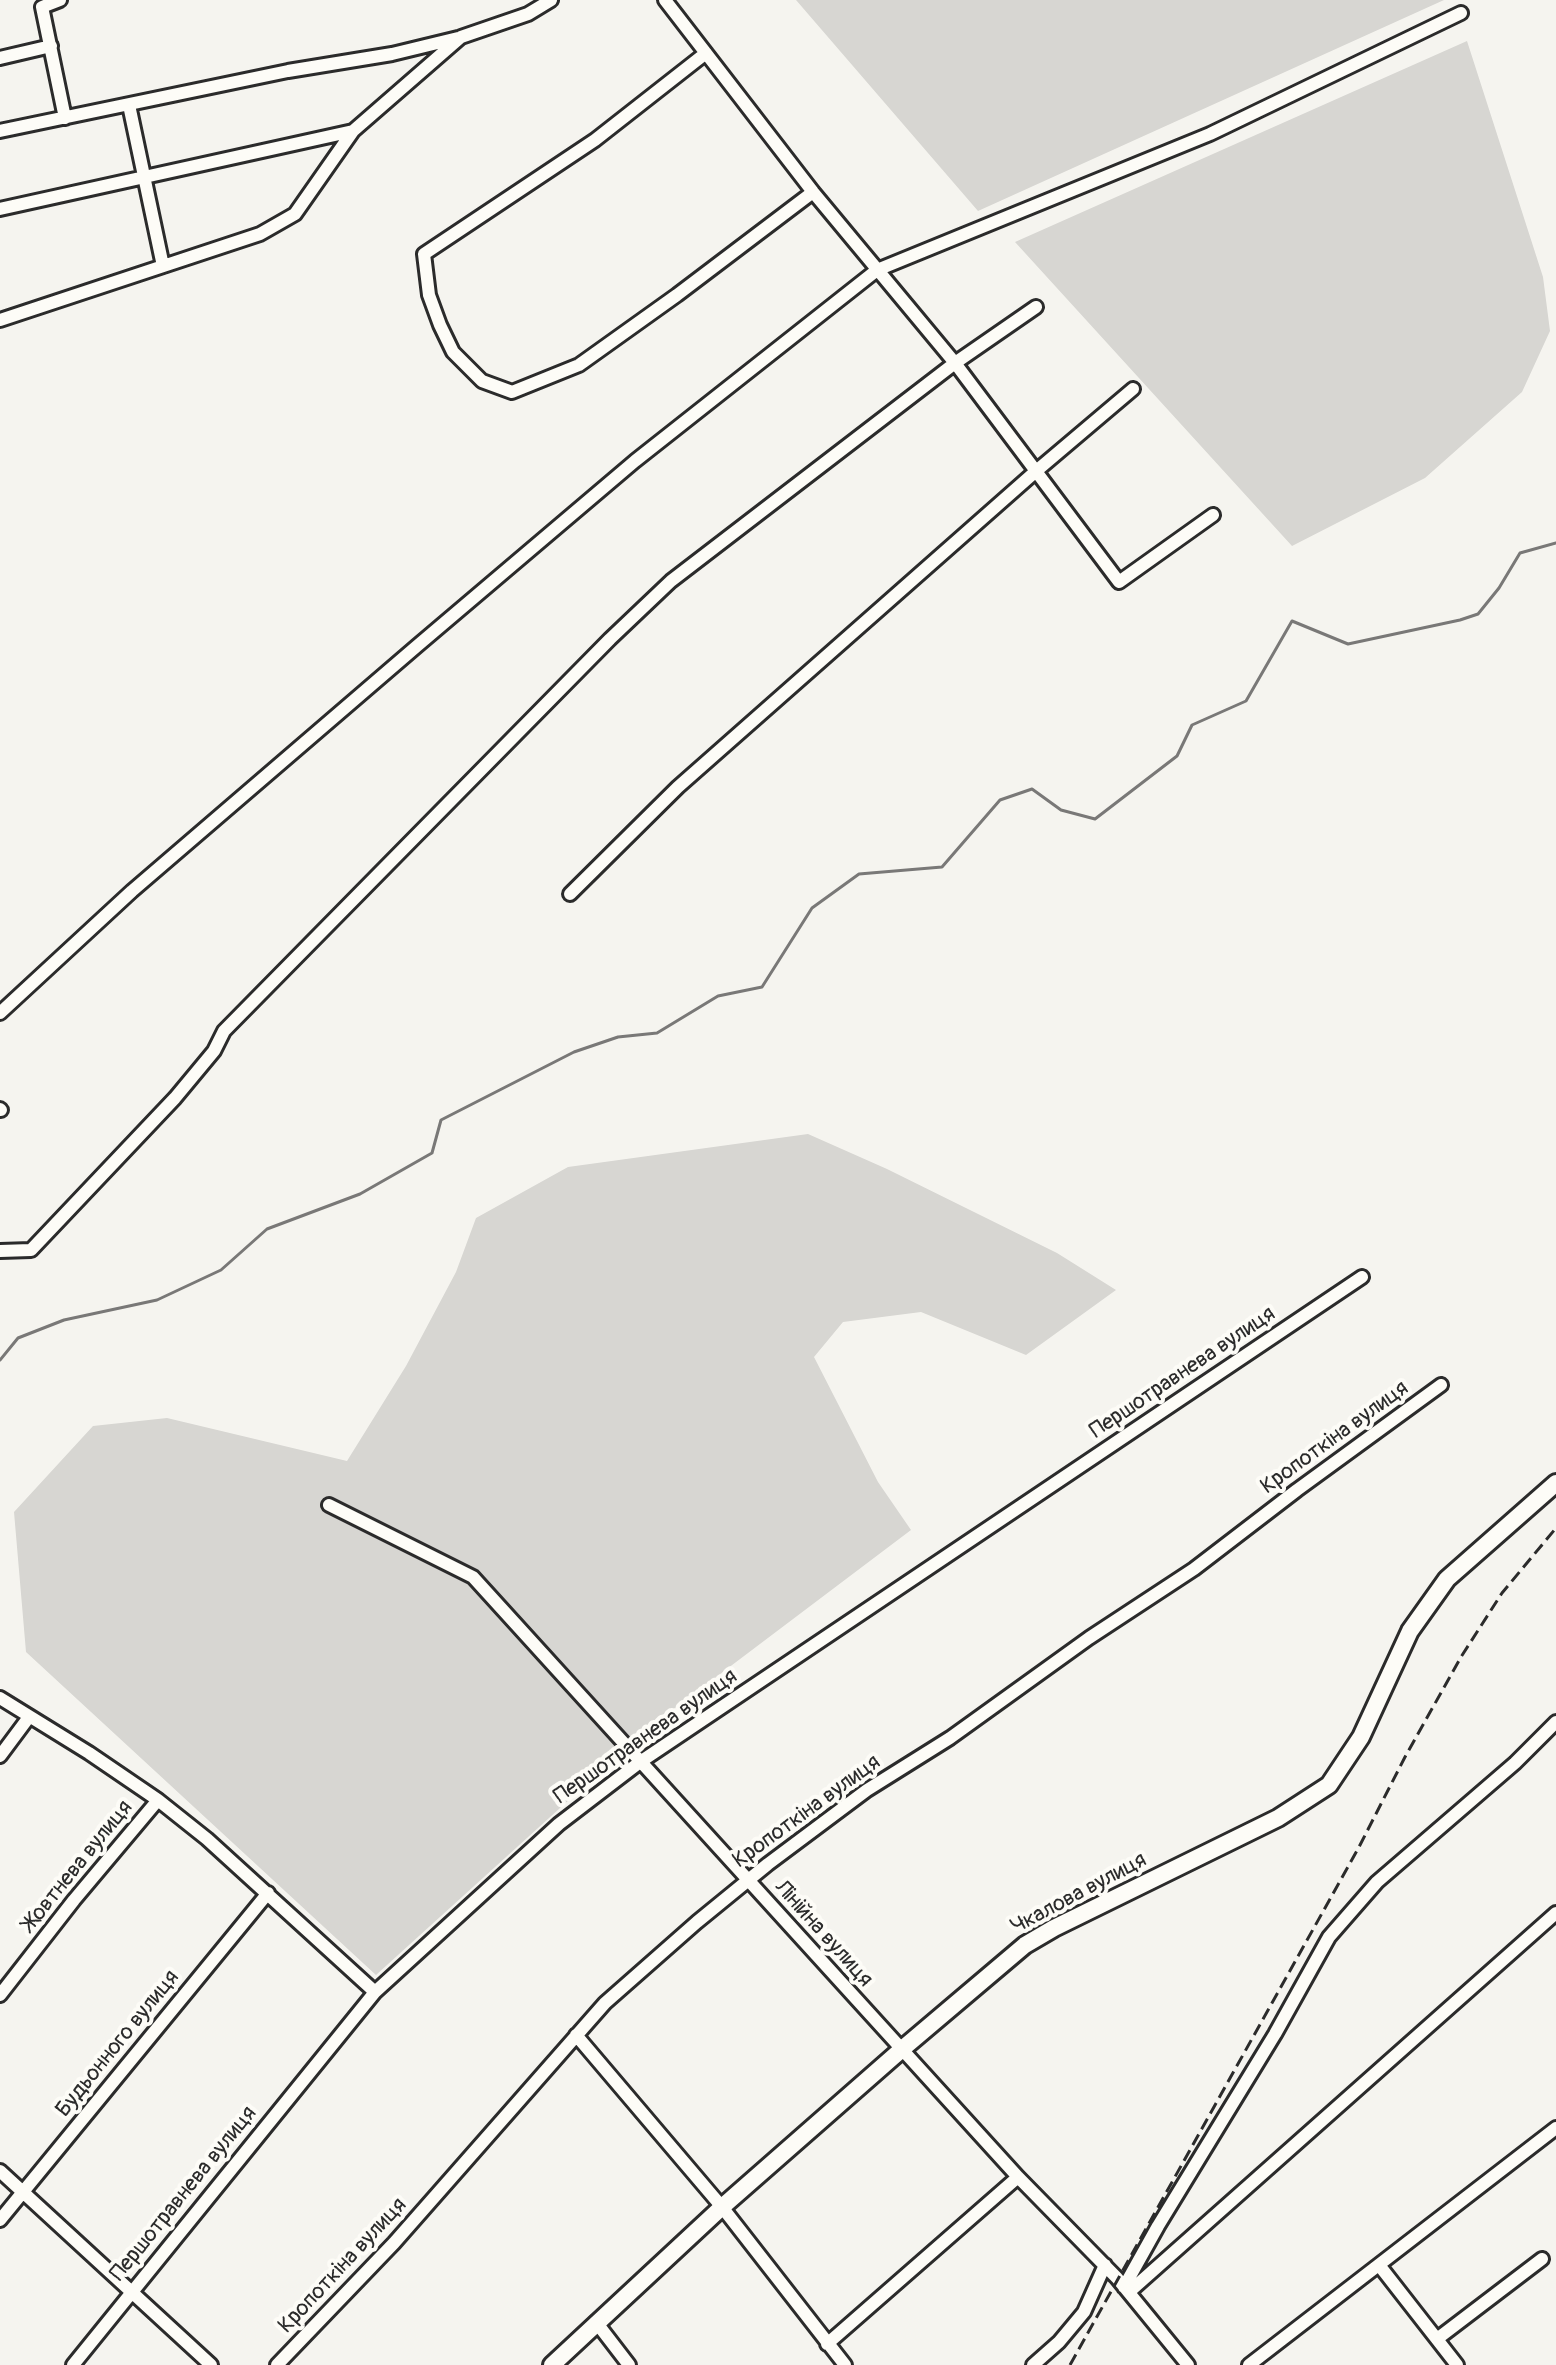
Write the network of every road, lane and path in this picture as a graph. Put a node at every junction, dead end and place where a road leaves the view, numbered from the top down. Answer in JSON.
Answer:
{"nodes":[{"id":1,"x":60,"y":0,"type":"edge"},
{"id":2,"x":551,"y":0,"type":"edge"},
{"id":3,"x":665,"y":0,"type":"edge"},
{"id":4,"x":1461,"y":13,"type":"dead end"},
{"id":5,"x":461,"y":37,"type":"junction"},
{"id":6,"x":51,"y":46,"type":"junction"},
{"id":7,"x":706,"y":53,"type":"junction"},
{"id":8,"x":0,"y":58,"type":"edge"},
{"id":9,"x":129,"y":105,"type":"junction"},
{"id":10,"x":65,"y":118,"type":"junction"},
{"id":11,"x":0,"y":131,"type":"edge"},
{"id":12,"x":353,"y":131,"type":"junction"},
{"id":13,"x":145,"y":176,"type":"junction"},
{"id":14,"x":813,"y":192,"type":"junction"},
{"id":15,"x":0,"y":209,"type":"edge"},
{"id":16,"x":163,"y":266,"type":"junction"},
{"id":17,"x":877,"y":270,"type":"junction"},
{"id":18,"x":1036,"y":307,"type":"dead end"},
{"id":19,"x":0,"y":320,"type":"edge"},
{"id":20,"x":955,"y":363,"type":"junction"},
{"id":21,"x":1133,"y":389,"type":"dead end"},
{"id":22,"x":1035,"y":472,"type":"junction"},
{"id":23,"x":1213,"y":515,"type":"dead end"},
{"id":24,"x":570,"y":894,"type":"dead end"},
{"id":25,"x":0,"y":1013,"type":"edge"},
{"id":26,"x":0,"y":1251,"type":"edge"},
{"id":27,"x":1362,"y":1277,"type":"dead end"},
{"id":28,"x":1441,"y":1385,"type":"dead end"},
{"id":29,"x":1556,"y":1483,"type":"edge"},
{"id":30,"x":329,"y":1505,"type":"dead end"},
{"id":31,"x":0,"y":1698,"type":"edge"},
{"id":32,"x":29,"y":1717,"type":"junction"},
{"id":33,"x":1556,"y":1722,"type":"edge"},
{"id":34,"x":0,"y":1756,"type":"edge"},
{"id":35,"x":640,"y":1762,"type":"junction"},
{"id":36,"x":158,"y":1800,"type":"junction"},
{"id":37,"x":748,"y":1880,"type":"junction"},
{"id":38,"x":268,"y":1893,"type":"junction"},
{"id":39,"x":1556,"y":1913,"type":"edge"},
{"id":40,"x":375,"y":1992,"type":"junction"},
{"id":41,"x":0,"y":1995,"type":"edge"},
{"id":42,"x":576,"y":2035,"type":"junction"},
{"id":43,"x":901,"y":2050,"type":"junction"},
{"id":44,"x":1556,"y":2128,"type":"edge"},
{"id":45,"x":0,"y":2171,"type":"edge"},
{"id":46,"x":1018,"y":2177,"type":"junction"},
{"id":47,"x":22,"y":2192,"type":"junction"},
{"id":48,"x":722,"y":2207,"type":"junction"},
{"id":49,"x":0,"y":2220,"type":"edge"},
{"id":50,"x":1542,"y":2259,"type":"dead end"},
{"id":51,"x":1105,"y":2265,"type":"junction"},
{"id":52,"x":1379,"y":2265,"type":"junction"},
{"id":53,"x":1127,"y":2290,"type":"junction"},
{"id":54,"x":130,"y":2292,"type":"junction"},
{"id":55,"x":596,"y":2322,"type":"junction"},
{"id":56,"x":1437,"y":2339,"type":"junction"},
{"id":57,"x":827,"y":2344,"type":"junction"},
{"id":58,"x":73,"y":2365,"type":"edge"},
{"id":59,"x":211,"y":2365,"type":"edge"},
{"id":60,"x":277,"y":2365,"type":"edge"},
{"id":61,"x":552,"y":2365,"type":"edge"},
{"id":62,"x":629,"y":2365,"type":"edge"},
{"id":63,"x":845,"y":2365,"type":"edge"},
{"id":64,"x":1033,"y":2365,"type":"edge"},
{"id":65,"x":1188,"y":2365,"type":"edge"},
{"id":66,"x":1249,"y":2365,"type":"edge"},
{"id":67,"x":1457,"y":2365,"type":"edge"}],
"edges":[{"from":1,"to":6,"type":"street"},
{"from":2,"to":5,"type":"street"},
{"from":3,"to":7,"type":"street"},
{"from":4,"to":17,"type":"street"},
{"from":5,"to":9,"type":"street"},
{"from":5,"to":12,"type":"street"},
{"from":6,"to":8,"type":"street"},
{"from":6,"to":10,"type":"street"},
{"from":7,"to":14,"type":"street"},
{"from":7,"to":14,"type":"street"},
{"from":9,"to":10,"type":"street"},
{"from":9,"to":13,"type":"street"},
{"from":10,"to":11,"type":"street"},
{"from":12,"to":13,"type":"street"},
{"from":12,"to":16,"type":"street"},
{"from":13,"to":15,"type":"street"},
{"from":13,"to":16,"type":"street"},
{"from":14,"to":17,"type":"street"},
{"from":16,"to":19,"type":"street"},
{"from":17,"to":20,"type":"street"},
{"from":17,"to":25,"type":"street"},
{"from":18,"to":20,"type":"street"},
{"from":20,"to":22,"type":"street"},
{"from":20,"to":26,"type":"street"},
{"from":21,"to":22,"type":"street"},
{"from":22,"to":23,"type":"street"},
{"from":22,"to":24,"type":"street"},
{"from":27,"to":35,"type":"street","name":"Першотравнева вулиця"},
{"from":28,"to":37,"type":"street","name":"Кропоткіна вулиця"},
{"from":29,"to":43,"type":"main road","name":"Чкалова вулиця"},
{"from":30,"to":35,"type":"street","name":"Лінійна вулиця"},
{"from":31,"to":32,"type":"street"},
{"from":32,"to":34,"type":"street"},
{"from":32,"to":36,"type":"street"},
{"from":33,"to":53,"type":"street"},
{"from":35,"to":37,"type":"street","name":"Лінійна вулиця"},
{"from":35,"to":40,"type":"street","name":"Першотравнева вулиця"},
{"from":36,"to":38,"type":"street"},
{"from":36,"to":41,"type":"street","name":"Жовтнева вулиця"},
{"from":37,"to":42,"type":"street","name":"Кропоткіна вулиця"},
{"from":37,"to":43,"type":"street","name":"Лінійна вулиця"},
{"from":38,"to":40,"type":"street"},
{"from":38,"to":47,"type":"street","name":"Будьонного вулиця"},
{"from":39,"to":53,"type":"street"},
{"from":40,"to":54,"type":"street","name":"Першотравнева вулиця"},
{"from":42,"to":48,"type":"street"},
{"from":42,"to":60,"type":"street","name":"Кропоткіна вулиця"},
{"from":43,"to":46,"type":"street","name":"Лінійна вулиця"},
{"from":43,"to":48,"type":"main road","name":"Чкалова вулиця"},
{"from":44,"to":52,"type":"street"},
{"from":45,"to":47,"type":"street"},
{"from":46,"to":51,"type":"street","name":"Лінійна вулиця"},
{"from":46,"to":57,"type":"street"},
{"from":47,"to":49,"type":"street","name":"Будьонного вулиця"},
{"from":47,"to":54,"type":"street"},
{"from":48,"to":55,"type":"main road","name":"Чкалова вулиця"},
{"from":48,"to":57,"type":"street"},
{"from":50,"to":56,"type":"street"},
{"from":51,"to":53,"type":"street","name":"Лінійна вулиця"},
{"from":51,"to":64,"type":"street"},
{"from":52,"to":56,"type":"street"},
{"from":52,"to":66,"type":"street"},
{"from":53,"to":65,"type":"street","name":"Лінійна вулиця"},
{"from":54,"to":58,"type":"street","name":"Першотравнева вулиця"},
{"from":54,"to":59,"type":"street"},
{"from":55,"to":61,"type":"main road","name":"Чкалова вулиця"},
{"from":55,"to":62,"type":"street"},
{"from":56,"to":67,"type":"street"},
{"from":57,"to":63,"type":"street"}]}
